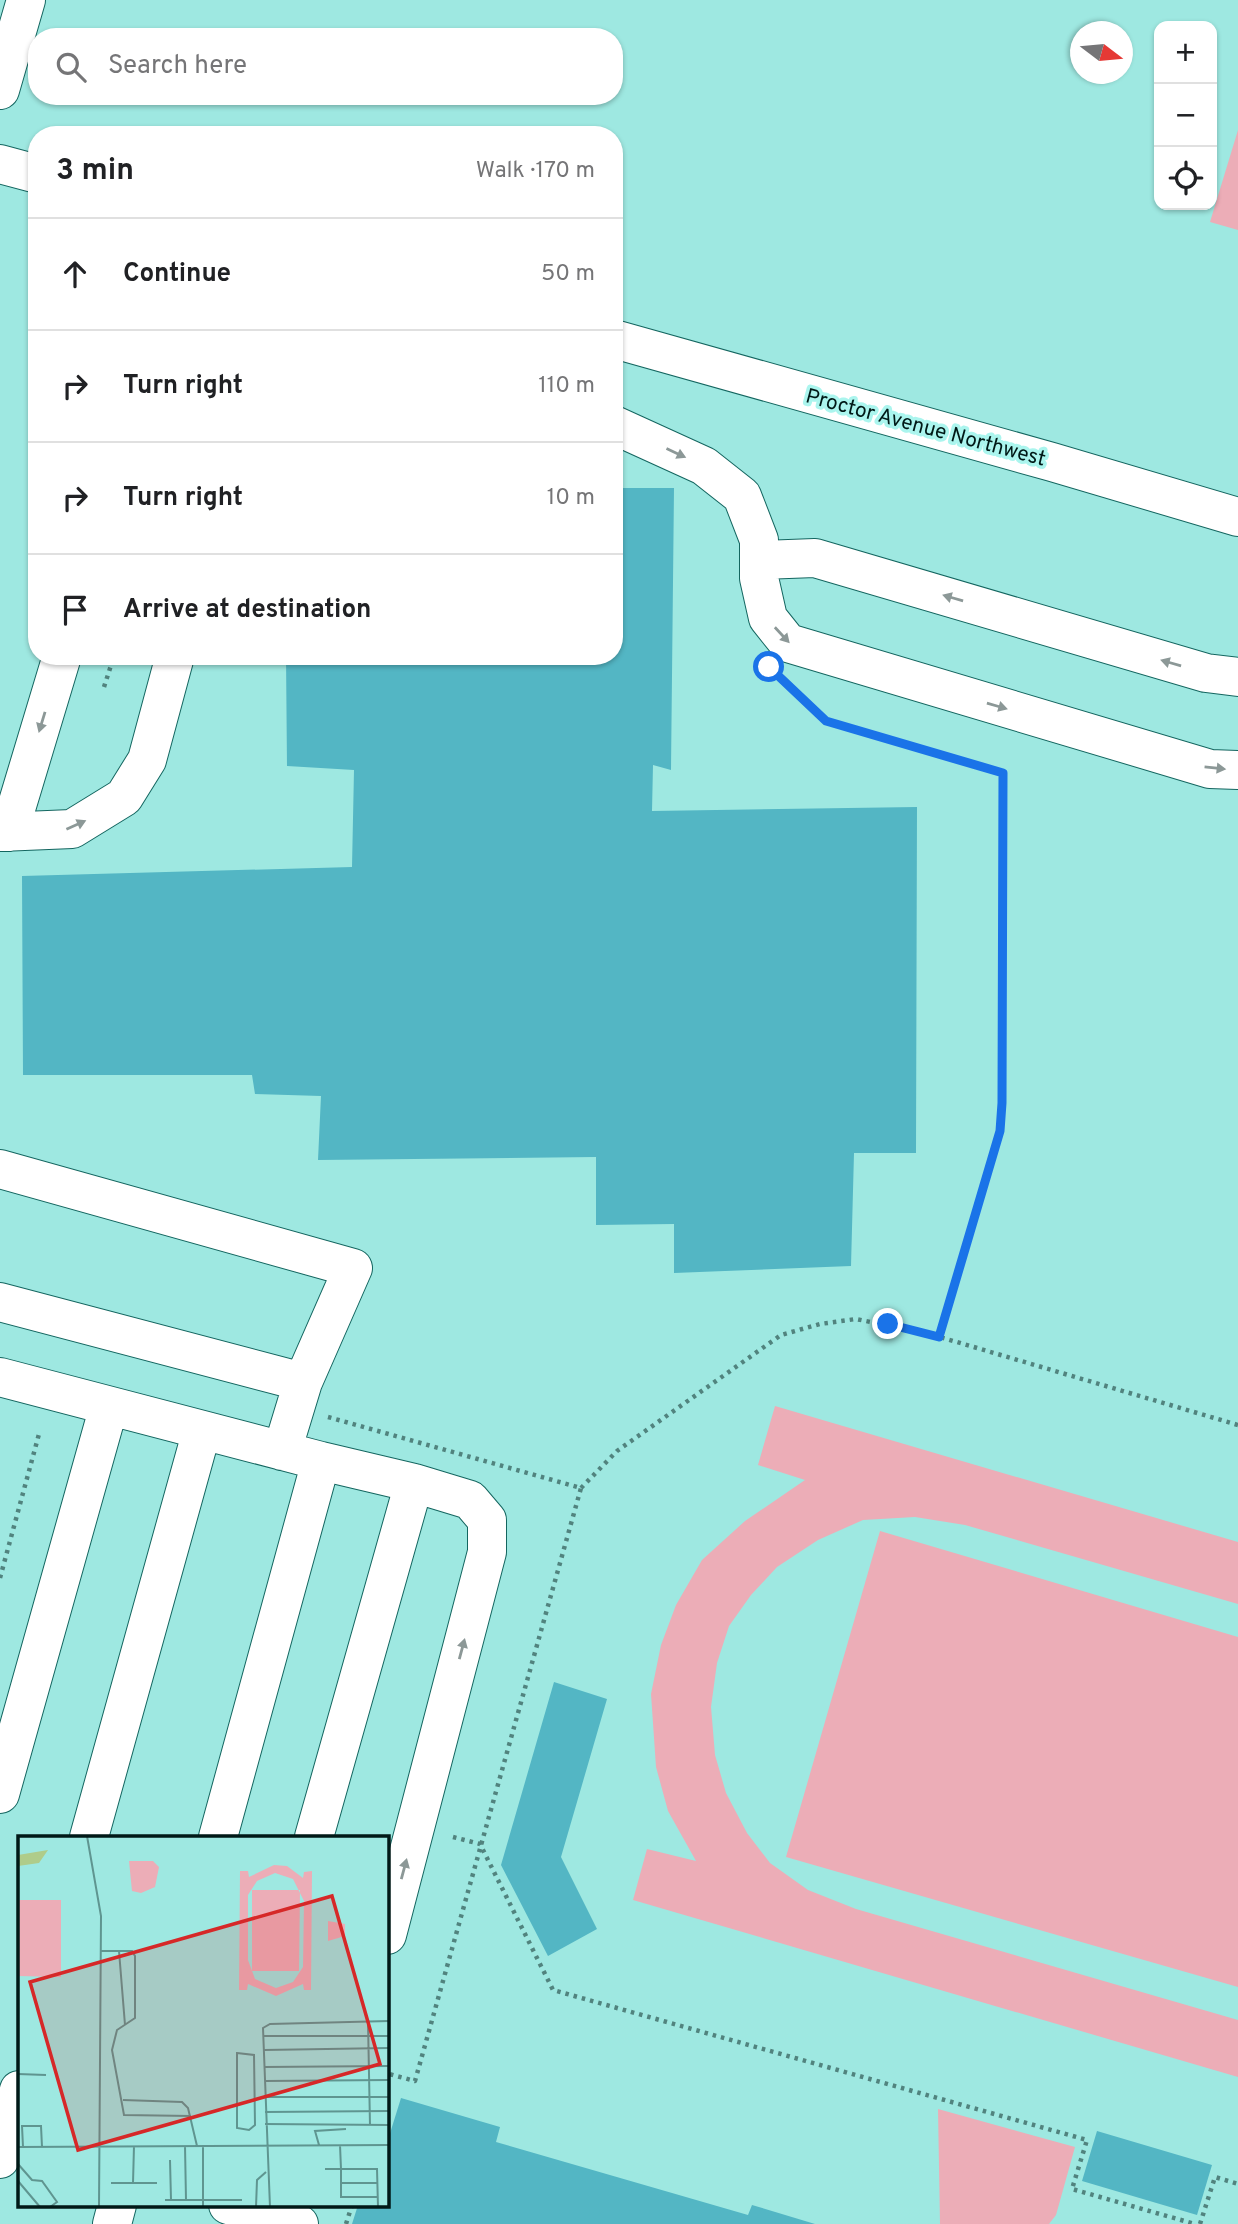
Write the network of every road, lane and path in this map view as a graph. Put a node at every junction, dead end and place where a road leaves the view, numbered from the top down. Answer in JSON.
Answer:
{"nodes":[{"id":1,"x":26,"y":0,"type":"edge"},
{"id":2,"x":0,"y":90,"type":"edge"},
{"id":3,"x":0,"y":163,"type":"edge"},
{"id":4,"x":28,"y":171,"type":"edge"},
{"id":5,"x":623,"y":342,"type":"edge"},
{"id":6,"x":623,"y":429,"type":"edge"},
{"id":7,"x":1238,"y":517,"type":"edge"},
{"id":8,"x":760,"y":561,"type":"junction"},
{"id":9,"x":59,"y":665,"type":"edge"},
{"id":10,"x":111,"y":665,"type":"edge"},
{"id":11,"x":173,"y":665,"type":"edge"},
{"id":12,"x":778,"y":676,"type":"dead end"},
{"id":13,"x":1238,"y":677,"type":"edge"},
{"id":14,"x":104,"y":687,"type":"dead end"},
{"id":15,"x":1238,"y":769,"type":"edge"},
{"id":16,"x":5,"y":832,"type":"edge"},
{"id":17,"x":0,"y":1169,"type":"edge"},
{"id":18,"x":0,"y":1302,"type":"edge"},
{"id":19,"x":939,"y":1337,"type":"junction"},
{"id":20,"x":0,"y":1377,"type":"edge"},
{"id":21,"x":303,"y":1382,"type":"junction"},
{"id":22,"x":109,"y":1406,"type":"junction"},
{"id":23,"x":1238,"y":1425,"type":"edge"},
{"id":24,"x":202,"y":1430,"type":"junction"},
{"id":25,"x":39,"y":1434,"type":"dead end"},
{"id":26,"x":282,"y":1451,"type":"junction"},
{"id":27,"x":321,"y":1461,"type":"junction"},
{"id":28,"x":414,"y":1483,"type":"junction"},
{"id":29,"x":581,"y":1488,"type":"dead end"},
{"id":30,"x":0,"y":1578,"type":"edge"},
{"id":31,"x":0,"y":1794,"type":"edge"},
{"id":32,"x":89,"y":1836,"type":"edge"},
{"id":33,"x":218,"y":1836,"type":"edge"},
{"id":34,"x":314,"y":1836,"type":"edge"},
{"id":35,"x":453,"y":1837,"type":"dead end"},
{"id":36,"x":388,"y":1931,"type":"edge"},
{"id":37,"x":18,"y":2095,"type":"edge"},
{"id":38,"x":6,"y":2149,"type":"edge"},
{"id":39,"x":1238,"y":2184,"type":"edge"},
{"id":40,"x":117,"y":2206,"type":"edge"},
{"id":41,"x":209,"y":2206,"type":"edge"},
{"id":42,"x":232,"y":2206,"type":"edge"},
{"id":43,"x":316,"y":2206,"type":"edge"},
{"id":44,"x":352,"y":2206,"type":"edge"},
{"id":45,"x":112,"y":2224,"type":"edge"},
{"id":46,"x":203,"y":2224,"type":"edge"},
{"id":47,"x":299,"y":2224,"type":"edge"},
{"id":48,"x":310,"y":2224,"type":"edge"},
{"id":49,"x":346,"y":2224,"type":"edge"},
{"id":50,"x":1197,"y":2224,"type":"edge"}],
"edges":[{"from":1,"to":2,"type":"street"},
{"from":3,"to":4,"type":"street"},
{"from":5,"to":7,"type":"street","name":"Proctor Avenue Northwest"},
{"from":6,"to":8,"type":"street","one_way":true},
{"from":13,"to":8,"type":"street","one_way":true},
{"from":8,"to":15,"type":"street","one_way":true},
{"from":9,"to":16,"type":"street","one_way":true},
{"from":10,"to":14,"type":"path"},
{"from":16,"to":11,"type":"street","one_way":true},
{"from":12,"to":19,"type":"path"},
{"from":17,"to":21,"type":"street"},
{"from":18,"to":21,"type":"street"},
{"from":19,"to":23,"type":"path"},
{"from":19,"to":29,"type":"path"},
{"from":20,"to":22,"type":"street"},
{"from":21,"to":26,"type":"street"},
{"from":22,"to":24,"type":"street"},
{"from":22,"to":31,"type":"street"},
{"from":24,"to":26,"type":"street"},
{"from":24,"to":32,"type":"street"},
{"from":25,"to":30,"type":"path"},
{"from":26,"to":27,"type":"street"},
{"from":27,"to":28,"type":"street"},
{"from":27,"to":33,"type":"street"},
{"from":28,"to":34,"type":"street"},
{"from":36,"to":28,"type":"street","one_way":true},
{"from":35,"to":50,"type":"path"},
{"from":37,"to":38,"type":"street"},
{"from":39,"to":50,"type":"path"},
{"from":40,"to":45,"type":"street"},
{"from":41,"to":46,"type":"street"},
{"from":42,"to":47,"type":"street"},
{"from":43,"to":48,"type":"street"},
{"from":44,"to":49,"type":"path"}]}
